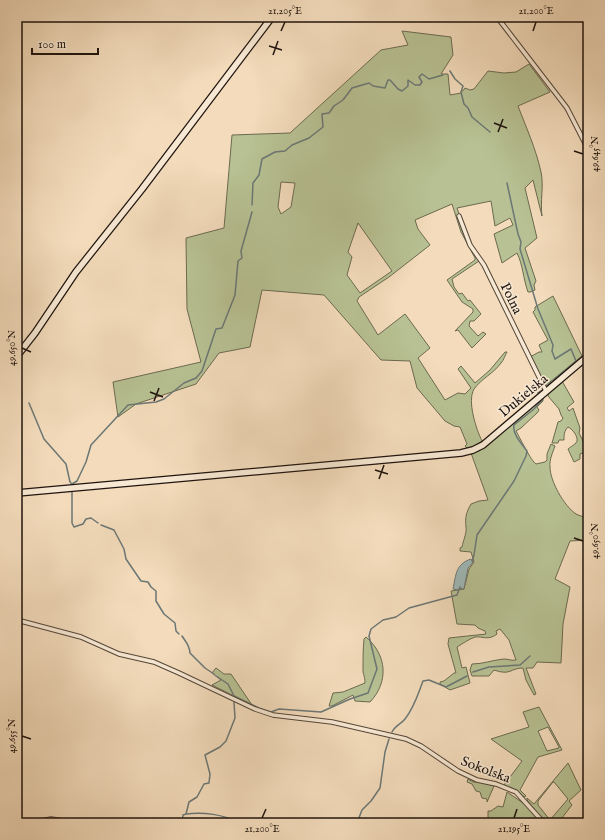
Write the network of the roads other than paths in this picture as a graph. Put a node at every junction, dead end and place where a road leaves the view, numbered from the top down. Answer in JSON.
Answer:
{"nodes":[{"id":1,"x":272,"y":17,"type":"edge"},
{"id":2,"x":497,"y":17,"type":"edge"},
{"id":3,"x":588,"y":149,"type":"edge"},
{"id":4,"x":459,"y":216,"type":"dead end"},
{"id":5,"x":17,"y":356,"type":"edge"},
{"id":6,"x":588,"y":356,"type":"edge"},
{"id":7,"x":546,"y":391,"type":"junction"},
{"id":8,"x":17,"y":493,"type":"edge"},
{"id":9,"x":17,"y":620,"type":"edge"},
{"id":10,"x":17,"y":821,"type":"edge"},
{"id":11,"x":30,"y":823,"type":"edge"},
{"id":12,"x":76,"y":823,"type":"edge"},
{"id":13,"x":103,"y":823,"type":"edge"},
{"id":14,"x":136,"y":823,"type":"edge"},
{"id":15,"x":544,"y":823,"type":"edge"}],
"edges":[{"from":1,"to":5,"type":"main road"},
{"from":2,"to":3,"type":"street"},
{"from":4,"to":7,"type":"street","name":"Polna"},
{"from":6,"to":7,"type":"main road","name":"Dukielska"},
{"from":7,"to":8,"type":"main road","name":"Dukielska"},
{"from":9,"to":15,"type":"street","name":"Sokolska"},
{"from":10,"to":11,"type":"street"},
{"from":11,"to":12,"type":"street"},
{"from":13,"to":14,"type":"street"}]}
